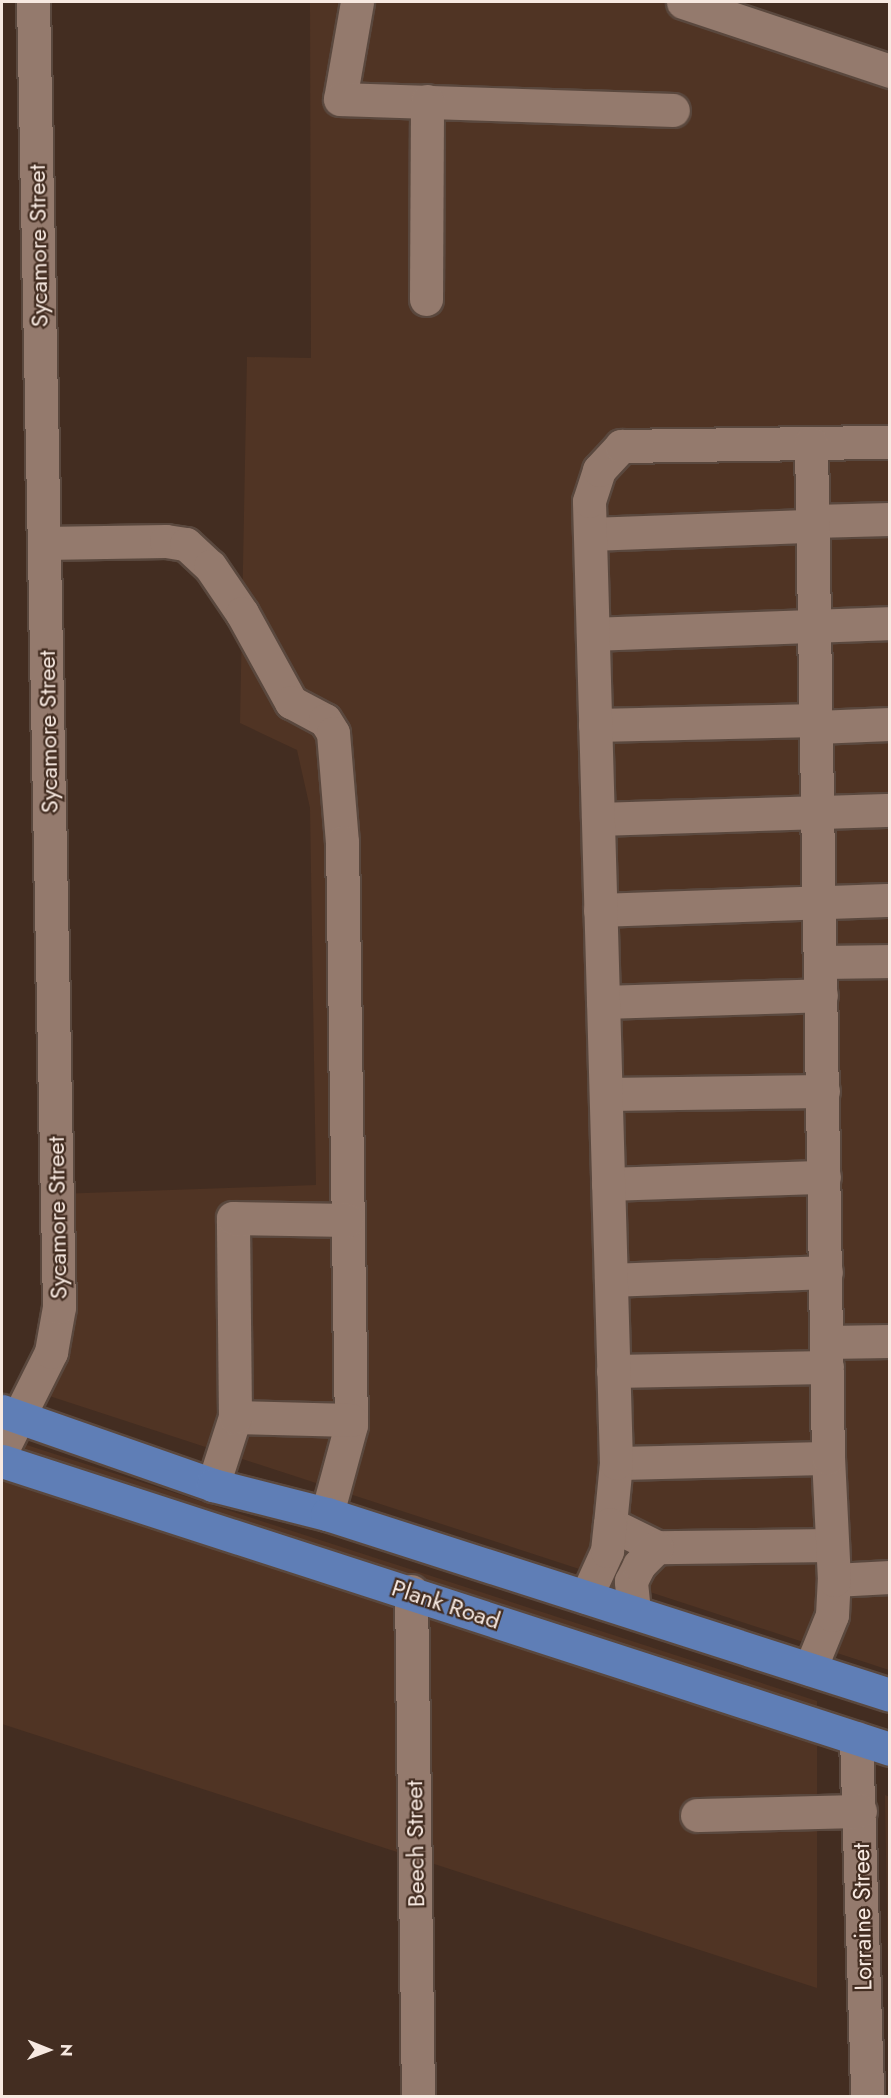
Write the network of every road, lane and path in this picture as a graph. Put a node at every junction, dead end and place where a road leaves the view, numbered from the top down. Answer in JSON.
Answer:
{"nodes":[{"id":1,"x":33,"y":2,"type":"edge"},
{"id":2,"x":357,"y":2,"type":"edge"},
{"id":3,"x":683,"y":2,"type":"edge"},
{"id":4,"x":890,"y":71,"type":"edge"},
{"id":5,"x":427,"y":101,"type":"junction"},
{"id":6,"x":673,"y":110,"type":"dead end"},
{"id":7,"x":426,"y":299,"type":"dead end"},
{"id":8,"x":890,"y":442,"type":"edge"},
{"id":9,"x":811,"y":443,"type":"junction"},
{"id":10,"x":890,"y":519,"type":"edge"},
{"id":11,"x":813,"y":524,"type":"junction"},
{"id":12,"x":590,"y":534,"type":"junction"},
{"id":13,"x":44,"y":543,"type":"junction"},
{"id":14,"x":890,"y":623,"type":"edge"},
{"id":15,"x":815,"y":626,"type":"junction"},
{"id":16,"x":593,"y":634,"type":"junction"},
{"id":17,"x":817,"y":724,"type":"junction"},
{"id":18,"x":890,"y":724,"type":"edge"},
{"id":19,"x":595,"y":725,"type":"junction"},
{"id":20,"x":890,"y":810,"type":"edge"},
{"id":21,"x":818,"y":812,"type":"junction"},
{"id":22,"x":598,"y":819,"type":"junction"},
{"id":23,"x":890,"y":900,"type":"edge"},
{"id":24,"x":820,"y":903,"type":"junction"},
{"id":25,"x":600,"y":910,"type":"junction"},
{"id":26,"x":890,"y":961,"type":"edge"},
{"id":27,"x":821,"y":962,"type":"junction"},
{"id":28,"x":821,"y":995,"type":"junction"},
{"id":29,"x":603,"y":1002,"type":"junction"},
{"id":30,"x":822,"y":1091,"type":"junction"},
{"id":31,"x":606,"y":1094,"type":"junction"},
{"id":32,"x":824,"y":1178,"type":"junction"},
{"id":33,"x":608,"y":1184,"type":"junction"},
{"id":34,"x":347,"y":1220,"type":"junction"},
{"id":35,"x":826,"y":1272,"type":"junction"},
{"id":36,"x":611,"y":1280,"type":"junction"},
{"id":37,"x":890,"y":1341,"type":"edge"},
{"id":38,"x":827,"y":1355,"type":"junction"},
{"id":39,"x":613,"y":1371,"type":"junction"},
{"id":40,"x":10,"y":1414,"type":"edge"},
{"id":41,"x":234,"y":1417,"type":"junction"},
{"id":42,"x":351,"y":1420,"type":"junction"},
{"id":43,"x":2,"y":1450,"type":"edge"},
{"id":44,"x":828,"y":1458,"type":"junction"},
{"id":45,"x":2,"y":1461,"type":"edge"},
{"id":46,"x":616,"y":1463,"type":"junction"},
{"id":47,"x":213,"y":1485,"type":"junction"},
{"id":48,"x":327,"y":1514,"type":"junction"},
{"id":49,"x":610,"y":1524,"type":"junction"},
{"id":50,"x":832,"y":1545,"type":"junction"},
{"id":51,"x":657,"y":1547,"type":"junction"},
{"id":52,"x":890,"y":1577,"type":"edge"},
{"id":53,"x":834,"y":1580,"type":"junction"},
{"id":54,"x":411,"y":1591,"type":"junction"},
{"id":55,"x":586,"y":1597,"type":"junction"},
{"id":56,"x":466,"y":1610,"type":"junction"},
{"id":57,"x":634,"y":1611,"type":"junction"},
{"id":58,"x":810,"y":1669,"type":"junction"},
{"id":59,"x":890,"y":1695,"type":"edge"},
{"id":60,"x":856,"y":1738,"type":"junction"},
{"id":61,"x":890,"y":1749,"type":"edge"},
{"id":62,"x":860,"y":1810,"type":"junction"},
{"id":63,"x":698,"y":1815,"type":"dead end"},
{"id":64,"x":876,"y":1966,"type":"edge"},
{"id":65,"x":418,"y":2097,"type":"edge"},
{"id":66,"x":867,"y":2097,"type":"edge"}],
"edges":[{"from":1,"to":13,"type":"street","name":"Sycamore Street"},
{"from":2,"to":5,"type":"street"},
{"from":3,"to":4,"type":"street"},
{"from":5,"to":6,"type":"street"},
{"from":5,"to":7,"type":"street"},
{"from":8,"to":9,"type":"street"},
{"from":9,"to":11,"type":"street"},
{"from":9,"to":12,"type":"street"},
{"from":10,"to":11,"type":"street"},
{"from":11,"to":12,"type":"street"},
{"from":11,"to":15,"type":"street"},
{"from":12,"to":16,"type":"street"},
{"from":13,"to":34,"type":"street"},
{"from":13,"to":40,"type":"street","name":"Sycamore Street"},
{"from":14,"to":15,"type":"street"},
{"from":15,"to":16,"type":"street"},
{"from":15,"to":17,"type":"street"},
{"from":16,"to":19,"type":"street"},
{"from":17,"to":18,"type":"street"},
{"from":17,"to":19,"type":"street"},
{"from":17,"to":21,"type":"street"},
{"from":19,"to":22,"type":"street"},
{"from":20,"to":21,"type":"street"},
{"from":21,"to":22,"type":"street"},
{"from":21,"to":24,"type":"street"},
{"from":22,"to":25,"type":"street"},
{"from":23,"to":24,"type":"street"},
{"from":24,"to":25,"type":"street"},
{"from":24,"to":27,"type":"street"},
{"from":25,"to":29,"type":"street"},
{"from":26,"to":27,"type":"street"},
{"from":27,"to":28,"type":"street"},
{"from":28,"to":29,"type":"street"},
{"from":28,"to":30,"type":"street"},
{"from":29,"to":31,"type":"street"},
{"from":30,"to":31,"type":"street"},
{"from":30,"to":32,"type":"street"},
{"from":31,"to":33,"type":"street"},
{"from":32,"to":33,"type":"street"},
{"from":32,"to":35,"type":"street"},
{"from":33,"to":36,"type":"street"},
{"from":34,"to":41,"type":"street"},
{"from":34,"to":42,"type":"street"},
{"from":35,"to":36,"type":"street"},
{"from":35,"to":38,"type":"street"},
{"from":36,"to":39,"type":"street"},
{"from":37,"to":38,"type":"street"},
{"from":38,"to":39,"type":"street"},
{"from":38,"to":44,"type":"street"},
{"from":39,"to":46,"type":"street"},
{"from":40,"to":43,"type":"street","name":"Sycamore Street"},
{"from":40,"to":47,"type":"main road","name":"Plank Road"},
{"from":41,"to":42,"type":"street"},
{"from":41,"to":47,"type":"street"},
{"from":42,"to":48,"type":"street"},
{"from":44,"to":46,"type":"street"},
{"from":44,"to":50,"type":"street"},
{"from":45,"to":54,"type":"main road","name":"Plank Road"},
{"from":46,"to":49,"type":"street"},
{"from":47,"to":48,"type":"main road","name":"Plank Road"},
{"from":48,"to":55,"type":"main road","name":"Plank Road"},
{"from":49,"to":51,"type":"street"},
{"from":49,"to":55,"type":"street"},
{"from":50,"to":51,"type":"street"},
{"from":50,"to":53,"type":"street"},
{"from":51,"to":57,"type":"street"},
{"from":52,"to":53,"type":"street"},
{"from":53,"to":58,"type":"street"},
{"from":54,"to":56,"type":"main road","name":"Plank Road"},
{"from":54,"to":65,"type":"street","name":"Beech Street"},
{"from":55,"to":56,"type":"main road"},
{"from":55,"to":57,"type":"main road","name":"Plank Road"},
{"from":56,"to":60,"type":"main road","name":"Plank Road"},
{"from":57,"to":58,"type":"main road","name":"Plank Road"},
{"from":58,"to":59,"type":"main road","name":"Plank Road"},
{"from":60,"to":61,"type":"main road","name":"Plank Road"},
{"from":60,"to":62,"type":"street","name":"Lorraine Street"},
{"from":62,"to":63,"type":"street"},
{"from":62,"to":64,"type":"street","name":"Lorraine Street"},
{"from":64,"to":66,"type":"street","name":"Lorraine Street"}]}
